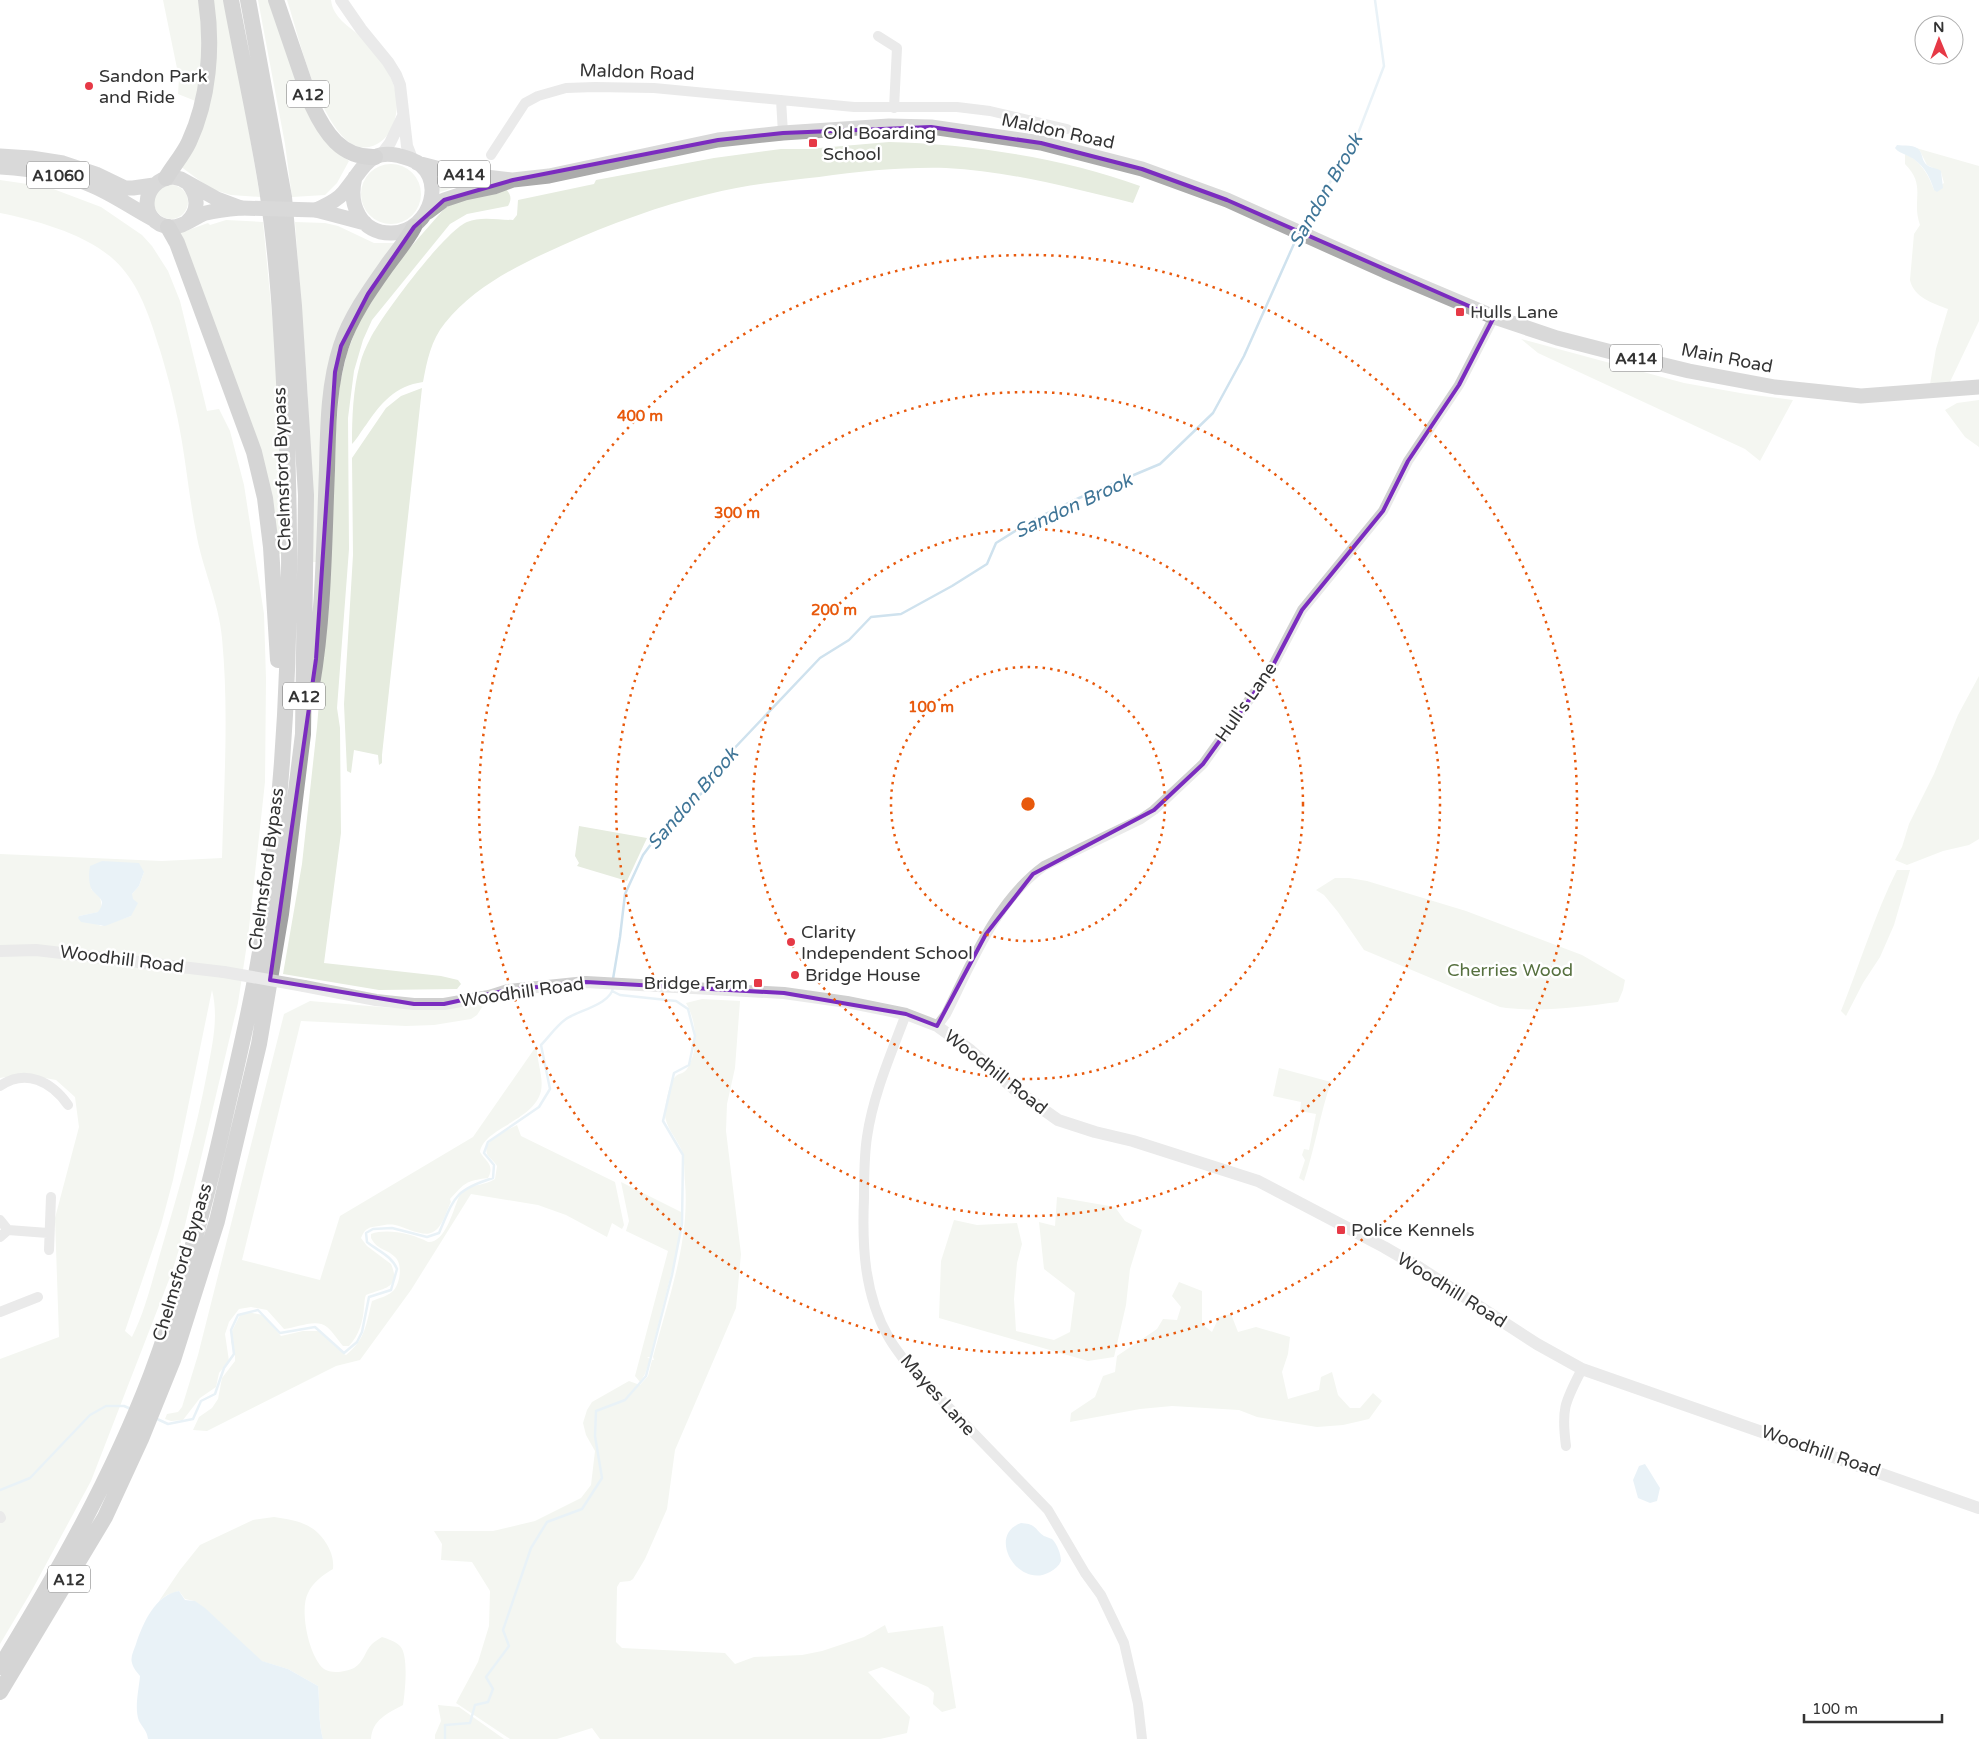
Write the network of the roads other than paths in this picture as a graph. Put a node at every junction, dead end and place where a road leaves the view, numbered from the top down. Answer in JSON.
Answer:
{"nodes":[{"id":1,"x":206,"y":0,"type":"edge"},
{"id":2,"x":231,"y":0,"type":"edge"},
{"id":3,"x":248,"y":0,"type":"edge"},
{"id":4,"x":276,"y":0,"type":"edge"},
{"id":5,"x":341,"y":0,"type":"edge"},
{"id":6,"x":878,"y":36,"type":"dead end"},
{"id":7,"x":781,"y":100,"type":"junction"},
{"id":8,"x":894,"y":108,"type":"junction"},
{"id":9,"x":403,"y":116,"type":"junction"},
{"id":10,"x":1067,"y":130,"type":"dead end"},
{"id":11,"x":783,"y":133,"type":"junction"},
{"id":12,"x":491,"y":155,"type":"dead end"},
{"id":13,"x":0,"y":156,"type":"edge"},
{"id":14,"x":378,"y":156,"type":"junction"},
{"id":15,"x":415,"y":161,"type":"junction"},
{"id":16,"x":0,"y":167,"type":"edge"},
{"id":17,"x":355,"y":178,"type":"junction"},
{"id":18,"x":513,"y":180,"type":"junction"},
{"id":19,"x":160,"y":181,"type":"junction"},
{"id":20,"x":188,"y":183,"type":"junction"},
{"id":21,"x":241,"y":208,"type":"junction"},
{"id":22,"x":316,"y":210,"type":"junction"},
{"id":23,"x":428,"y":212,"type":"junction"},
{"id":24,"x":153,"y":219,"type":"junction"},
{"id":25,"x":187,"y":222,"type":"junction"},
{"id":26,"x":365,"y":224,"type":"junction"},
{"id":27,"x":168,"y":227,"type":"junction"},
{"id":28,"x":414,"y":227,"type":"junction"},
{"id":29,"x":1311,"y":237,"type":"joint"},
{"id":30,"x":1494,"y":317,"type":"junction"},
{"id":31,"x":1979,"y":387,"type":"edge"},
{"id":32,"x":303,"y":734,"type":"junction"},
{"id":33,"x":282,"y":750,"type":"junction"},
{"id":34,"x":0,"y":951,"type":"edge"},
{"id":35,"x":906,"y":1014,"type":"junction"},
{"id":36,"x":937,"y":1026,"type":"junction"},
{"id":37,"x":0,"y":1086,"type":"edge"},
{"id":38,"x":68,"y":1105,"type":"dead end"},
{"id":39,"x":51,"y":1197,"type":"dead end"},
{"id":40,"x":0,"y":1220,"type":"edge"},
{"id":41,"x":8,"y":1230,"type":"junction"},
{"id":42,"x":48,"y":1233,"type":"junction"},
{"id":43,"x":0,"y":1237,"type":"edge"},
{"id":44,"x":49,"y":1250,"type":"dead end"},
{"id":45,"x":38,"y":1297,"type":"dead end"},
{"id":46,"x":0,"y":1312,"type":"edge"},
{"id":47,"x":1582,"y":1369,"type":"junction"},
{"id":48,"x":158,"y":1377,"type":"junction"},
{"id":49,"x":1566,"y":1446,"type":"dead end"},
{"id":50,"x":123,"y":1459,"type":"junction"},
{"id":51,"x":1979,"y":1508,"type":"edge"},
{"id":52,"x":0,"y":1667,"type":"edge"},
{"id":53,"x":0,"y":1692,"type":"edge"},
{"id":54,"x":1142,"y":1739,"type":"edge"}],
"edges":[{"from":1,"to":19,"type":"highway"},
{"from":2,"to":33,"type":"highway","name":"Chelmsford Bypass","number":"A12"},
{"from":3,"to":32,"type":"highway","name":"Chelmsford Bypass","number":"A12"},
{"from":4,"to":14,"type":"highway","number":"A12"},
{"from":5,"to":9,"type":"street"},
{"from":6,"to":8,"type":"street"},
{"from":7,"to":8,"type":"street","name":"Maldon Road"},
{"from":7,"to":11,"type":"street"},
{"from":7,"to":12,"type":"street","name":"Maldon Road"},
{"from":8,"to":10,"type":"street","name":"Maldon Road"},
{"from":9,"to":14,"type":"street"},
{"from":9,"to":15,"type":"street"},
{"from":11,"to":18,"type":"main road","name":"Maldon Road","number":"A414"},
{"from":11,"to":29,"type":"main road","name":"Maldon Road","number":"A414"},
{"from":13,"to":19,"type":"main road","number":"A1060"},
{"from":14,"to":15,"type":"main road"},
{"from":14,"to":17,"type":"main road"},
{"from":15,"to":18,"type":"main road","name":"Maldon Road","number":"A414"},
{"from":15,"to":23,"type":"main road"},
{"from":16,"to":24,"type":"main road","number":"A1060"},
{"from":17,"to":22,"type":"main road"},
{"from":17,"to":26,"type":"main road"},
{"from":18,"to":23,"type":"main road","name":"Maldon Road","number":"A414"},
{"from":19,"to":20,"type":"main road"},
{"from":19,"to":24,"type":"main road"},
{"from":20,"to":21,"type":"main road"},
{"from":20,"to":25,"type":"main road"},
{"from":21,"to":22,"type":"main road","bridge":true},
{"from":21,"to":25,"type":"main road"},
{"from":22,"to":26,"type":"main road"},
{"from":23,"to":28,"type":"main road"},
{"from":24,"to":27,"type":"main road"},
{"from":25,"to":27,"type":"main road"},
{"from":26,"to":28,"type":"main road"},
{"from":27,"to":33,"type":"highway","number":"A12"},
{"from":28,"to":32,"type":"highway","number":"A12"},
{"from":29,"to":30,"type":"main road","name":"Main Road","number":"A414"},
{"from":30,"to":31,"type":"main road","name":"Main Road","number":"A414"},
{"from":30,"to":36,"type":"street","name":"Hull's Lane"},
{"from":32,"to":48,"type":"highway","name":"Chelmsford Bypass","number":"A12"},
{"from":33,"to":48,"type":"highway","name":"Chelmsford Bypass","number":"A12"},
{"from":34,"to":35,"type":"street","name":"Woodhill Road","bridge":true},
{"from":35,"to":36,"type":"street","name":"Woodhill Road"},
{"from":35,"to":54,"type":"street","name":"Mayes Lane"},
{"from":36,"to":47,"type":"street","name":"Woodhill Road"},
{"from":37,"to":38,"type":"street"},
{"from":39,"to":42,"type":"street"},
{"from":40,"to":41,"type":"street"},
{"from":41,"to":42,"type":"street"},
{"from":41,"to":43,"type":"street"},
{"from":42,"to":44,"type":"street"},
{"from":45,"to":46,"type":"street"},
{"from":47,"to":49,"type":"street"},
{"from":47,"to":51,"type":"street","name":"Woodhill Road"},
{"from":48,"to":50,"type":"highway","name":"Chelmsford Bypass","number":"A12"},
{"from":50,"to":52,"type":"highway","name":"Chelmsford Bypass","number":"A12"},
{"from":50,"to":53,"type":"highway","name":"Chelmsford Bypass","number":"A12"}]}
